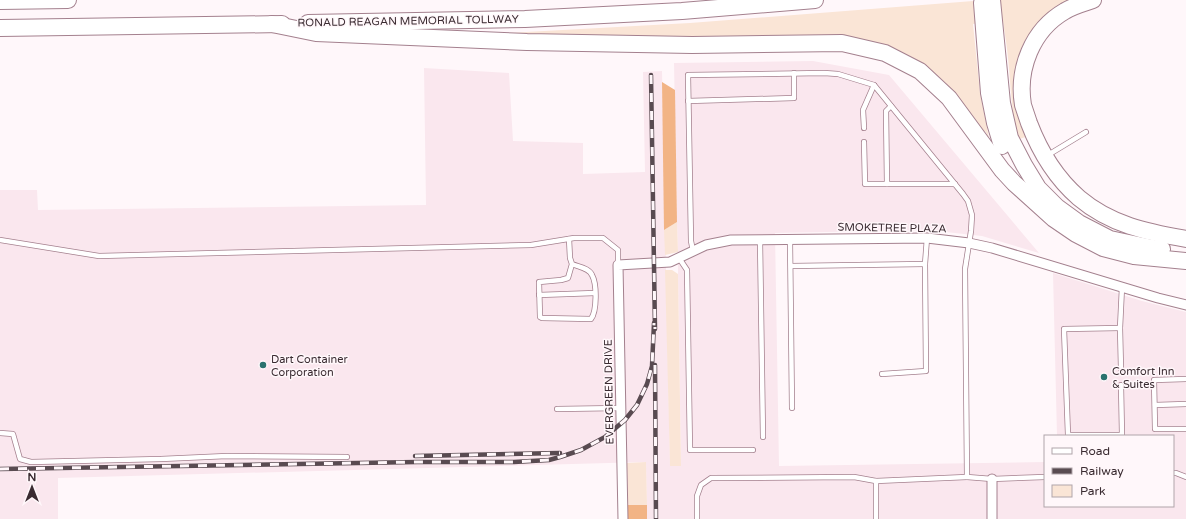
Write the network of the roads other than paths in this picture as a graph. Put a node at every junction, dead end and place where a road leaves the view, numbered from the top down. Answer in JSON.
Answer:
{"nodes":[{"id":1,"x":68,"y":0,"type":"edge"},
{"id":2,"x":816,"y":0,"type":"edge"},
{"id":3,"x":1093,"y":0,"type":"edge"},
{"id":4,"x":0,"y":1,"type":"edge"},
{"id":5,"x":987,"y":5,"type":"edge"},
{"id":6,"x":272,"y":24,"type":"junction"},
{"id":7,"x":0,"y":28,"type":"edge"},
{"id":8,"x":794,"y":73,"type":"junction"},
{"id":9,"x":874,"y":85,"type":"junction"},
{"id":10,"x":688,"y":101,"type":"junction"},
{"id":11,"x":891,"y":106,"type":"junction"},
{"id":12,"x":864,"y":128,"type":"dead end"},
{"id":13,"x":1086,"y":132,"type":"dead end"},
{"id":14,"x":864,"y":142,"type":"dead end"},
{"id":15,"x":1045,"y":157,"type":"junction"},
{"id":16,"x":887,"y":184,"type":"junction"},
{"id":17,"x":955,"y":184,"type":"junction"},
{"id":18,"x":1054,"y":219,"type":"junction"},
{"id":19,"x":927,"y":238,"type":"junction"},
{"id":20,"x":569,"y":239,"type":"junction"},
{"id":21,"x":1186,"y":239,"type":"edge"},
{"id":22,"x":0,"y":240,"type":"edge"},
{"id":23,"x":760,"y":240,"type":"junction"},
{"id":24,"x":790,"y":240,"type":"junction"},
{"id":25,"x":969,"y":243,"type":"junction"},
{"id":26,"x":693,"y":251,"type":"junction"},
{"id":27,"x":1186,"y":251,"type":"edge"},
{"id":28,"x":679,"y":258,"type":"junction"},
{"id":29,"x":1186,"y":261,"type":"edge"},
{"id":30,"x":572,"y":264,"type":"junction"},
{"id":31,"x":925,"y":264,"type":"junction"},
{"id":32,"x":618,"y":265,"type":"junction"},
{"id":33,"x":790,"y":266,"type":"junction"},
{"id":34,"x":1122,"y":287,"type":"junction"},
{"id":35,"x":595,"y":293,"type":"junction"},
{"id":36,"x":539,"y":295,"type":"junction"},
{"id":37,"x":1186,"y":305,"type":"edge"},
{"id":38,"x":1120,"y":328,"type":"junction"},
{"id":39,"x":1120,"y":369,"type":"dead end"},
{"id":40,"x":882,"y":374,"type":"dead end"},
{"id":41,"x":1186,"y":379,"type":"edge"},
{"id":42,"x":1121,"y":385,"type":"dead end"},
{"id":43,"x":1186,"y":404,"type":"edge"},
{"id":44,"x":1155,"y":405,"type":"junction"},
{"id":45,"x":622,"y":408,"type":"junction"},
{"id":46,"x":792,"y":408,"type":"dead end"},
{"id":47,"x":557,"y":409,"type":"dead end"},
{"id":48,"x":1186,"y":429,"type":"edge"},
{"id":49,"x":0,"y":434,"type":"edge"},
{"id":50,"x":763,"y":437,"type":"dead end"},
{"id":51,"x":753,"y":450,"type":"dead end"},
{"id":52,"x":347,"y":457,"type":"dead end"},
{"id":53,"x":1174,"y":473,"type":"edge"},
{"id":54,"x":967,"y":477,"type":"junction"},
{"id":55,"x":1044,"y":477,"type":"edge"},
{"id":56,"x":1186,"y":477,"type":"edge"},
{"id":57,"x":992,"y":479,"type":"junction"},
{"id":58,"x":876,"y":481,"type":"junction"},
{"id":59,"x":623,"y":519,"type":"edge"},
{"id":60,"x":697,"y":519,"type":"edge"},
{"id":61,"x":876,"y":519,"type":"edge"},
{"id":62,"x":992,"y":519,"type":"edge"}],
"edges":[{"from":1,"to":4,"type":"highway"},
{"from":2,"to":6,"type":"highway","name":"RONALD REAGAN MEMORIAL TOLLWAY"},
{"from":3,"to":15,"type":"highway"},
{"from":5,"to":18,"type":"highway"},
{"from":5,"to":27,"type":"highway"},
{"from":6,"to":7,"type":"highway","name":"RONALD REAGAN MEMORIAL TOLLWAY"},
{"from":6,"to":18,"type":"highway"},
{"from":8,"to":9,"type":"lane"},
{"from":8,"to":10,"type":"lane"},
{"from":8,"to":10,"type":"lane"},
{"from":9,"to":11,"type":"lane"},
{"from":9,"to":12,"type":"lane"},
{"from":10,"to":26,"type":"lane"},
{"from":11,"to":16,"type":"lane"},
{"from":11,"to":17,"type":"lane"},
{"from":13,"to":15,"type":"lane"},
{"from":14,"to":16,"type":"lane"},
{"from":15,"to":21,"type":"highway"},
{"from":16,"to":17,"type":"lane"},
{"from":17,"to":25,"type":"lane"},
{"from":18,"to":29,"type":"highway"},
{"from":19,"to":24,"type":"street","name":"SMOKETREE PLAZA"},
{"from":19,"to":25,"type":"street","name":"SMOKETREE PLAZA"},
{"from":19,"to":31,"type":"lane"},
{"from":20,"to":22,"type":"lane"},
{"from":20,"to":30,"type":"lane"},
{"from":20,"to":32,"type":"lane"},
{"from":23,"to":24,"type":"street","name":"SMOKETREE PLAZA"},
{"from":23,"to":26,"type":"street","name":"SMOKETREE PLAZA"},
{"from":23,"to":50,"type":"lane"},
{"from":24,"to":33,"type":"lane"},
{"from":25,"to":34,"type":"street","name":"SMOKETREE PLAZA"},
{"from":25,"to":54,"type":"lane"},
{"from":26,"to":28,"type":"street","name":"SMOKETREE PLAZA"},
{"from":28,"to":32,"type":"street","name":"SMOKETREE PLAZA"},
{"from":28,"to":51,"type":"lane"},
{"from":30,"to":35,"type":"lane"},
{"from":30,"to":36,"type":"lane"},
{"from":31,"to":33,"type":"lane"},
{"from":31,"to":40,"type":"lane"},
{"from":32,"to":45,"type":"street","name":"EVERGREEN DRIVE"},
{"from":33,"to":46,"type":"lane"},
{"from":34,"to":37,"type":"street","name":"SMOKETREE PLAZA"},
{"from":34,"to":38,"type":"lane"},
{"from":35,"to":36,"type":"lane"},
{"from":35,"to":36,"type":"lane"},
{"from":38,"to":39,"type":"lane"},
{"from":38,"to":42,"type":"lane"},
{"from":41,"to":44,"type":"lane"},
{"from":43,"to":44,"type":"lane"},
{"from":44,"to":48,"type":"lane"},
{"from":45,"to":47,"type":"lane"},
{"from":45,"to":59,"type":"street","name":"EVERGREEN DRIVE"},
{"from":49,"to":52,"type":"lane"},
{"from":53,"to":56,"type":"lane"},
{"from":54,"to":57,"type":"lane"},
{"from":54,"to":58,"type":"lane"},
{"from":55,"to":57,"type":"lane"},
{"from":57,"to":62,"type":"street"},
{"from":58,"to":60,"type":"lane"},
{"from":58,"to":61,"type":"lane"}]}
